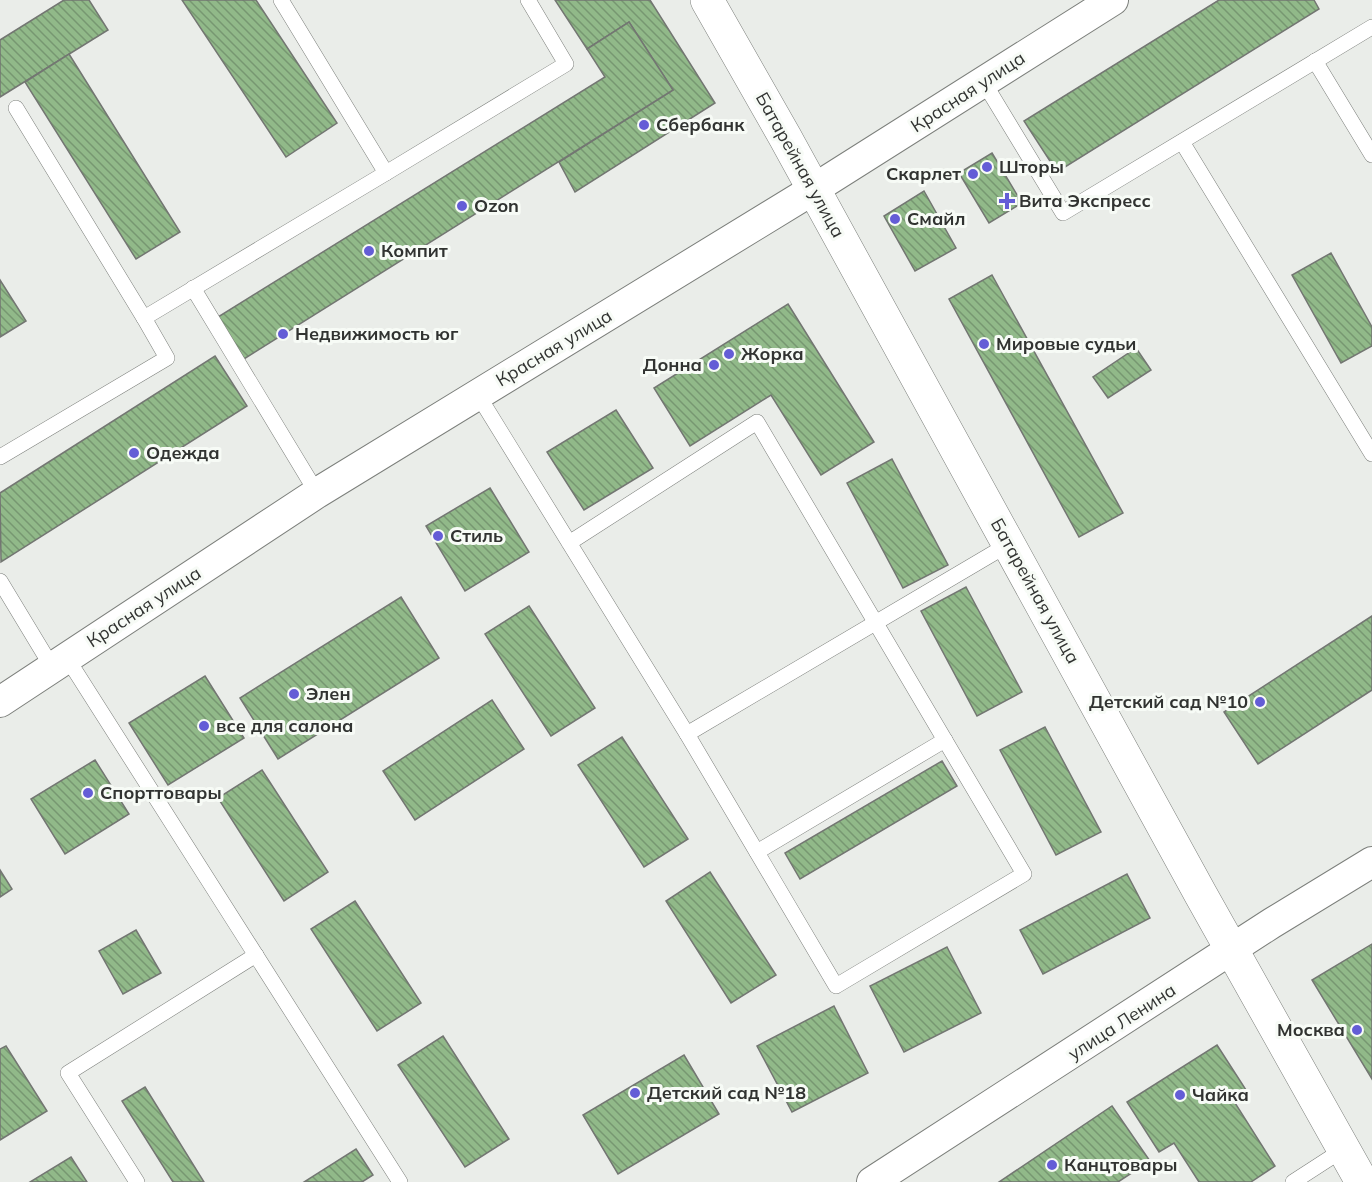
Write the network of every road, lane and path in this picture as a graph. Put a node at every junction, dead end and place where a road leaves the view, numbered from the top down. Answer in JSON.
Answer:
{"nodes":[{"id":1,"x":281,"y":0,"type":"edge"},
{"id":2,"x":528,"y":0,"type":"edge"},
{"id":3,"x":707,"y":0,"type":"edge"},
{"id":4,"x":1113,"y":0,"type":"edge"},
{"id":5,"x":1372,"y":27,"type":"edge"},
{"id":6,"x":1315,"y":61,"type":"junction"},
{"id":7,"x":983,"y":81,"type":"junction"},
{"id":8,"x":16,"y":108,"type":"dead end"},
{"id":9,"x":1182,"y":142,"type":"junction"},
{"id":10,"x":1372,"y":155,"type":"edge"},
{"id":11,"x":386,"y":173,"type":"junction"},
{"id":12,"x":814,"y":189,"type":"junction"},
{"id":13,"x":193,"y":288,"type":"junction"},
{"id":14,"x":144,"y":318,"type":"junction"},
{"id":15,"x":477,"y":395,"type":"junction"},
{"id":16,"x":1372,"y":454,"type":"edge"},
{"id":17,"x":0,"y":457,"type":"edge"},
{"id":18,"x":317,"y":493,"type":"junction"},
{"id":19,"x":569,"y":543,"type":"junction"},
{"id":20,"x":1009,"y":544,"type":"junction"},
{"id":21,"x":0,"y":581,"type":"edge"},
{"id":22,"x":876,"y":623,"type":"junction"},
{"id":23,"x":59,"y":663,"type":"junction"},
{"id":24,"x":0,"y":702,"type":"edge"},
{"id":25,"x":687,"y":734,"type":"junction"},
{"id":26,"x":945,"y":740,"type":"junction"},
{"id":27,"x":757,"y":852,"type":"junction"},
{"id":28,"x":1372,"y":862,"type":"edge"},
{"id":29,"x":1233,"y":950,"type":"junction"},
{"id":30,"x":256,"y":955,"type":"junction"},
{"id":31,"x":1344,"y":1149,"type":"junction"},
{"id":32,"x":137,"y":1182,"type":"edge"},
{"id":33,"x":400,"y":1182,"type":"edge"},
{"id":34,"x":872,"y":1182,"type":"edge"},
{"id":35,"x":1293,"y":1182,"type":"edge"},
{"id":36,"x":1362,"y":1182,"type":"edge"}],
"edges":[{"from":1,"to":11,"type":"lane"},
{"from":2,"to":11,"type":"lane"},
{"from":3,"to":12,"type":"street","name":"Батарейная улица"},
{"from":4,"to":7,"type":"street","name":"Красная улица"},
{"from":5,"to":6,"type":"lane"},
{"from":6,"to":9,"type":"lane"},
{"from":6,"to":10,"type":"lane"},
{"from":7,"to":9,"type":"lane"},
{"from":7,"to":12,"type":"street","name":"Красная улица"},
{"from":8,"to":14,"type":"lane"},
{"from":9,"to":16,"type":"lane"},
{"from":11,"to":13,"type":"lane"},
{"from":12,"to":15,"type":"street","name":"Красная улица"},
{"from":12,"to":20,"type":"street","name":"Батарейная улица"},
{"from":13,"to":14,"type":"lane"},
{"from":13,"to":18,"type":"lane"},
{"from":14,"to":17,"type":"lane"},
{"from":15,"to":18,"type":"street","name":"Красная улица"},
{"from":15,"to":19,"type":"lane"},
{"from":18,"to":23,"type":"street","name":"Красная улица"},
{"from":19,"to":22,"type":"lane"},
{"from":19,"to":25,"type":"lane"},
{"from":20,"to":22,"type":"lane"},
{"from":20,"to":29,"type":"street","name":"Батарейная улица"},
{"from":21,"to":23,"type":"lane"},
{"from":22,"to":25,"type":"lane"},
{"from":22,"to":26,"type":"lane"},
{"from":23,"to":24,"type":"street","name":"Красная улица"},
{"from":23,"to":30,"type":"lane"},
{"from":25,"to":27,"type":"lane"},
{"from":26,"to":27,"type":"lane"},
{"from":26,"to":27,"type":"lane"},
{"from":28,"to":29,"type":"street","name":"улица Ленина"},
{"from":29,"to":31,"type":"street","name":"Батарейная улица"},
{"from":29,"to":34,"type":"street","name":"улица Ленина"},
{"from":30,"to":32,"type":"lane"},
{"from":30,"to":33,"type":"lane"},
{"from":31,"to":35,"type":"lane"},
{"from":31,"to":36,"type":"street","name":"Батарейная улица"}]}
